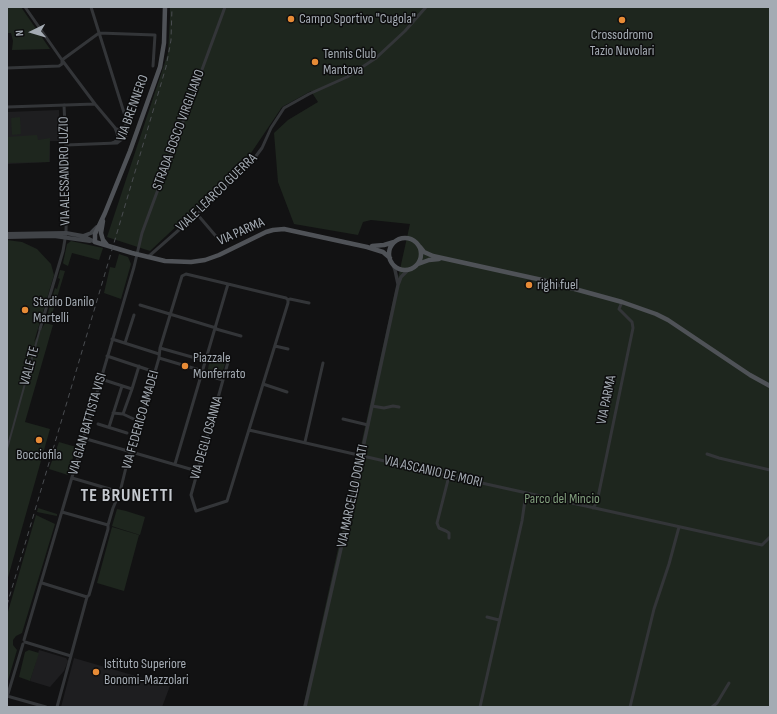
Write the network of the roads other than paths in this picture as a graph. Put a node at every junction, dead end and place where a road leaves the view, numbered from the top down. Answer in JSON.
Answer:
{"nodes":[{"id":1,"x":32,"y":7,"type":"edge"},
{"id":2,"x":91,"y":7,"type":"edge"},
{"id":3,"x":165,"y":7,"type":"edge"},
{"id":4,"x":225,"y":7,"type":"edge"},
{"id":5,"x":426,"y":7,"type":"edge"},
{"id":6,"x":26,"y":9,"type":"edge"},
{"id":7,"x":99,"y":33,"type":"junction"},
{"id":8,"x":62,"y":60,"type":"junction"},
{"id":9,"x":153,"y":66,"type":"dead end"},
{"id":10,"x":7,"y":68,"type":"edge"},
{"id":11,"x":95,"y":104,"type":"junction"},
{"id":12,"x":64,"y":105,"type":"junction"},
{"id":13,"x":7,"y":107,"type":"edge"},
{"id":14,"x":126,"y":119,"type":"junction"},
{"id":15,"x":114,"y":127,"type":"junction"},
{"id":16,"x":108,"y":144,"type":"junction"},
{"id":17,"x":66,"y":145,"type":"junction"},
{"id":18,"x":105,"y":213,"type":"junction"},
{"id":19,"x":197,"y":214,"type":"junction"},
{"id":20,"x":7,"y":234,"type":"edge"},
{"id":21,"x":101,"y":234,"type":"junction"},
{"id":22,"x":66,"y":235,"type":"junction"},
{"id":23,"x":83,"y":236,"type":"junction"},
{"id":24,"x":7,"y":237,"type":"edge"},
{"id":25,"x":220,"y":241,"type":"dead end"},
{"id":26,"x":395,"y":241,"type":"junction"},
{"id":27,"x":95,"y":242,"type":"junction"},
{"id":28,"x":108,"y":246,"type":"junction"},
{"id":29,"x":367,"y":247,"type":"junction"},
{"id":30,"x":420,"y":247,"type":"junction"},
{"id":31,"x":136,"y":255,"type":"junction"},
{"id":32,"x":148,"y":257,"type":"junction"},
{"id":33,"x":445,"y":259,"type":"junction"},
{"id":34,"x":391,"y":260,"type":"junction"},
{"id":35,"x":418,"y":264,"type":"junction"},
{"id":36,"x":408,"y":270,"type":"junction"},
{"id":37,"x":228,"y":284,"type":"junction"},
{"id":38,"x":398,"y":285,"type":"junction"},
{"id":39,"x":288,"y":300,"type":"junction"},
{"id":40,"x":622,"y":302,"type":"junction"},
{"id":41,"x":309,"y":303,"type":"dead end"},
{"id":42,"x":140,"y":305,"type":"dead end"},
{"id":43,"x":134,"y":315,"type":"dead end"},
{"id":44,"x":171,"y":315,"type":"junction"},
{"id":45,"x":216,"y":328,"type":"junction"},
{"id":46,"x":40,"y":330,"type":"joint"},
{"id":47,"x":241,"y":336,"type":"dead end"},
{"id":48,"x":112,"y":339,"type":"junction"},
{"id":49,"x":125,"y":343,"type":"junction"},
{"id":50,"x":275,"y":346,"type":"junction"},
{"id":51,"x":160,"y":348,"type":"junction"},
{"id":52,"x":288,"y":349,"type":"dead end"},
{"id":53,"x":159,"y":354,"type":"junction"},
{"id":54,"x":208,"y":355,"type":"junction"},
{"id":55,"x":107,"y":356,"type":"junction"},
{"id":56,"x":159,"y":358,"type":"junction"},
{"id":57,"x":206,"y":361,"type":"junction"},
{"id":58,"x":323,"y":363,"type":"dead end"},
{"id":59,"x":139,"y":366,"type":"junction"},
{"id":60,"x":155,"y":372,"type":"junction"},
{"id":61,"x":202,"y":372,"type":"junction"},
{"id":62,"x":101,"y":378,"type":"junction"},
{"id":63,"x":223,"y":380,"type":"junction"},
{"id":64,"x":263,"y":384,"type":"junction"},
{"id":65,"x":122,"y":386,"type":"junction"},
{"id":66,"x":770,"y":386,"type":"edge"},
{"id":67,"x":132,"y":389,"type":"junction"},
{"id":68,"x":287,"y":392,"type":"dead end"},
{"id":69,"x":372,"y":406,"type":"junction"},
{"id":70,"x":399,"y":407,"type":"dead end"},
{"id":71,"x":114,"y":413,"type":"junction"},
{"id":72,"x":123,"y":414,"type":"junction"},
{"id":73,"x":343,"y":419,"type":"dead end"},
{"id":74,"x":140,"y":422,"type":"junction"},
{"id":75,"x":98,"y":424,"type":"dead end"},
{"id":76,"x":368,"y":425,"type":"junction"},
{"id":77,"x":109,"y":427,"type":"junction"},
{"id":78,"x":249,"y":430,"type":"junction"},
{"id":79,"x":127,"y":433,"type":"dead end"},
{"id":80,"x":83,"y":438,"type":"junction"},
{"id":81,"x":305,"y":442,"type":"junction"},
{"id":82,"x":7,"y":449,"type":"edge"},
{"id":83,"x":132,"y":451,"type":"junction"},
{"id":84,"x":707,"y":454,"type":"dead end"},
{"id":85,"x":362,"y":456,"type":"junction"},
{"id":86,"x":174,"y":464,"type":"junction"},
{"id":87,"x":770,"y":470,"type":"edge"},
{"id":88,"x":197,"y":471,"type":"junction"},
{"id":89,"x":449,"y":476,"type":"junction"},
{"id":90,"x":72,"y":478,"type":"junction"},
{"id":91,"x":120,"y":492,"type":"junction"},
{"id":92,"x":526,"y":493,"type":"junction"},
{"id":93,"x":594,"y":508,"type":"junction"},
{"id":94,"x":62,"y":512,"type":"junction"},
{"id":95,"x":108,"y":525,"type":"junction"},
{"id":96,"x":679,"y":527,"type":"junction"},
{"id":97,"x":770,"y":537,"type":"edge"},
{"id":98,"x":449,"y":538,"type":"dead end"},
{"id":99,"x":42,"y":583,"type":"junction"},
{"id":100,"x":87,"y":597,"type":"junction"},
{"id":101,"x":487,"y":617,"type":"dead end"},
{"id":102,"x":499,"y":620,"type":"junction"},
{"id":103,"x":24,"y":642,"type":"junction"},
{"id":104,"x":71,"y":656,"type":"junction"},
{"id":105,"x":729,"y":683,"type":"dead end"},
{"id":106,"x":7,"y":697,"type":"edge"},
{"id":107,"x":46,"y":707,"type":"edge"},
{"id":108,"x":57,"y":707,"type":"edge"},
{"id":109,"x":305,"y":707,"type":"edge"},
{"id":110,"x":480,"y":707,"type":"edge"},
{"id":111,"x":630,"y":707,"type":"edge"},
{"id":112,"x":712,"y":707,"type":"edge"}],
"edges":[{"from":1,"to":6,"type":"street"},
{"from":2,"to":7,"type":"street"},
{"from":3,"to":18,"type":"main road","name":"VIA BRENNERO"},
{"from":4,"to":31,"type":"street","name":"STRADA BOSCO VIRGILIANO"},
{"from":5,"to":19,"type":"street","name":"VIALE LEARCO GUERRA"},
{"from":6,"to":8,"type":"street"},
{"from":7,"to":8,"type":"street"},
{"from":7,"to":9,"type":"street"},
{"from":7,"to":14,"type":"street"},
{"from":8,"to":10,"type":"street"},
{"from":8,"to":11,"type":"street"},
{"from":11,"to":12,"type":"street"},
{"from":11,"to":15,"type":"street"},
{"from":12,"to":13,"type":"street"},
{"from":12,"to":17,"type":"street","name":"VIA ALESSANDRO LUZIO"},
{"from":14,"to":15,"type":"street"},
{"from":14,"to":16,"type":"street"},
{"from":15,"to":16,"type":"street"},
{"from":16,"to":17,"type":"street"},
{"from":17,"to":22,"type":"street","name":"VIA ALESSANDRO LUZIO"},
{"from":18,"to":21,"type":"main road","name":"VIA BRENNERO"},
{"from":18,"to":23,"type":"main road","name":"VIA BRENNERO"},
{"from":18,"to":27,"type":"main road","name":"VIA BRENNERO"},
{"from":19,"to":25,"type":"street"},
{"from":19,"to":32,"type":"street","name":"VIALE LEARCO GUERRA"},
{"from":20,"to":22,"type":"main road"},
{"from":21,"to":27,"type":"main road","name":"VIA BRENNERO"},
{"from":21,"to":28,"type":"main road"},
{"from":22,"to":23,"type":"main road"},
{"from":22,"to":24,"type":"main road"},
{"from":22,"to":27,"type":"main road"},
{"from":22,"to":46,"type":"street","name":"VIALE TE"},
{"from":23,"to":27,"type":"main road"},
{"from":26,"to":29,"type":"main road","name":"VIA PARMA"},
{"from":26,"to":30,"type":"main road"},
{"from":26,"to":34,"type":"main road"},
{"from":27,"to":28,"type":"main road","name":"VIA PARMA"},
{"from":28,"to":31,"type":"main road","name":"VIA PARMA"},
{"from":29,"to":32,"type":"main road","name":"VIA PARMA"},
{"from":29,"to":34,"type":"main road","name":"VIA PARMA"},
{"from":30,"to":33,"type":"main road"},
{"from":30,"to":35,"type":"main road"},
{"from":31,"to":32,"type":"main road","name":"VIA PARMA"},
{"from":31,"to":48,"type":"street","name":"VIA GIAN BATTISTA VISI"},
{"from":33,"to":35,"type":"main road"},
{"from":33,"to":40,"type":"main road"},
{"from":34,"to":36,"type":"main road"},
{"from":34,"to":38,"type":"street","name":"VIA MARCELLO DONATI"},
{"from":35,"to":36,"type":"main road"},
{"from":36,"to":38,"type":"street","name":"VIA MARCELLO DONATI"},
{"from":37,"to":39,"type":"street"},
{"from":37,"to":44,"type":"street","name":"VIA FEDERICO AMADEI"},
{"from":37,"to":45,"type":"street"},
{"from":38,"to":69,"type":"street","name":"VIA MARCELLO DONATI"},
{"from":39,"to":41,"type":"street"},
{"from":39,"to":50,"type":"street"},
{"from":40,"to":66,"type":"main road"},
{"from":40,"to":93,"type":"street","name":"VIA PARMA"},
{"from":42,"to":44,"type":"street"},
{"from":43,"to":49,"type":"street"},
{"from":44,"to":45,"type":"street"},
{"from":44,"to":51,"type":"street","name":"VIA FEDERICO AMADEI"},
{"from":45,"to":47,"type":"street"},
{"from":45,"to":54,"type":"street"},
{"from":46,"to":82,"type":"street","name":"VIALE TE"},
{"from":48,"to":49,"type":"street"},
{"from":48,"to":55,"type":"street","name":"VIA GIAN BATTISTA VISI"},
{"from":49,"to":53,"type":"street"},
{"from":50,"to":52,"type":"street"},
{"from":50,"to":64,"type":"street"},
{"from":51,"to":53,"type":"street","name":"VIA FEDERICO AMADEI"},
{"from":51,"to":57,"type":"street"},
{"from":53,"to":56,"type":"street","name":"VIA FEDERICO AMADEI"},
{"from":54,"to":57,"type":"street"},
{"from":54,"to":63,"type":"street","name":"VIA DEGLI OSANNA"},
{"from":55,"to":59,"type":"street"},
{"from":55,"to":62,"type":"street","name":"VIA GIAN BATTISTA VISI"},
{"from":56,"to":60,"type":"street","name":"VIA FEDERICO AMADEI"},
{"from":56,"to":61,"type":"street"},
{"from":57,"to":61,"type":"street"},
{"from":58,"to":81,"type":"street"},
{"from":59,"to":60,"type":"street"},
{"from":59,"to":67,"type":"street"},
{"from":60,"to":74,"type":"street","name":"VIA FEDERICO AMADEI"},
{"from":61,"to":63,"type":"street"},
{"from":61,"to":86,"type":"street"},
{"from":62,"to":65,"type":"street"},
{"from":62,"to":80,"type":"street","name":"VIA GIAN BATTISTA VISI"},
{"from":63,"to":88,"type":"street","name":"VIA DEGLI OSANNA"},
{"from":64,"to":68,"type":"street"},
{"from":64,"to":78,"type":"street"},
{"from":65,"to":67,"type":"street"},
{"from":65,"to":71,"type":"street"},
{"from":67,"to":72,"type":"street"},
{"from":69,"to":70,"type":"street"},
{"from":69,"to":76,"type":"street","name":"VIA MARCELLO DONATI"},
{"from":71,"to":72,"type":"street"},
{"from":71,"to":77,"type":"street"},
{"from":72,"to":74,"type":"street"},
{"from":73,"to":76,"type":"street"},
{"from":74,"to":83,"type":"street","name":"VIA FEDERICO AMADEI"},
{"from":75,"to":77,"type":"street"},
{"from":76,"to":85,"type":"street","name":"VIA MARCELLO DONATI"},
{"from":77,"to":79,"type":"street"},
{"from":78,"to":81,"type":"street","name":"VIA ASCANIO DE MORI"},
{"from":78,"to":88,"type":"street","name":"VIA DEGLI OSANNA"},
{"from":80,"to":83,"type":"street"},
{"from":80,"to":90,"type":"street","name":"VIA GIAN BATTISTA VISI"},
{"from":81,"to":85,"type":"street","name":"VIA ASCANIO DE MORI"},
{"from":83,"to":86,"type":"street"},
{"from":83,"to":91,"type":"street","name":"VIA FEDERICO AMADEI"},
{"from":84,"to":87,"type":"street"},
{"from":85,"to":89,"type":"street","name":"VIA ASCANIO DE MORI"},
{"from":85,"to":109,"type":"street","name":"VIA MARCELLO DONATI"},
{"from":86,"to":88,"type":"street"},
{"from":89,"to":92,"type":"street","name":"VIA ASCANIO DE MORI"},
{"from":89,"to":98,"type":"street"},
{"from":90,"to":91,"type":"street"},
{"from":90,"to":94,"type":"street","name":"VIA GIAN BATTISTA VISI"},
{"from":91,"to":95,"type":"street","name":"VIA FEDERICO AMADEI"},
{"from":92,"to":93,"type":"street","name":"VIA ASCANIO DE MORI"},
{"from":92,"to":102,"type":"street"},
{"from":93,"to":96,"type":"street","name":"VIA ASCANIO DE MORI"},
{"from":94,"to":95,"type":"street"},
{"from":94,"to":99,"type":"street","name":"VIA GIAN BATTISTA VISI"},
{"from":95,"to":100,"type":"street","name":"VIA FEDERICO AMADEI"},
{"from":96,"to":97,"type":"street","name":"VIA ASCANIO DE MORI"},
{"from":96,"to":111,"type":"street"},
{"from":99,"to":100,"type":"street"},
{"from":99,"to":103,"type":"street","name":"VIA GIAN BATTISTA VISI"},
{"from":100,"to":104,"type":"street","name":"VIA FEDERICO AMADEI"},
{"from":101,"to":102,"type":"street"},
{"from":102,"to":110,"type":"street"},
{"from":103,"to":104,"type":"street"},
{"from":103,"to":106,"type":"street","name":"VIA GIAN BATTISTA VISI"},
{"from":104,"to":108,"type":"street","name":"VIA FEDERICO AMADEI"},
{"from":105,"to":112,"type":"street"},
{"from":106,"to":107,"type":"street"}]}
